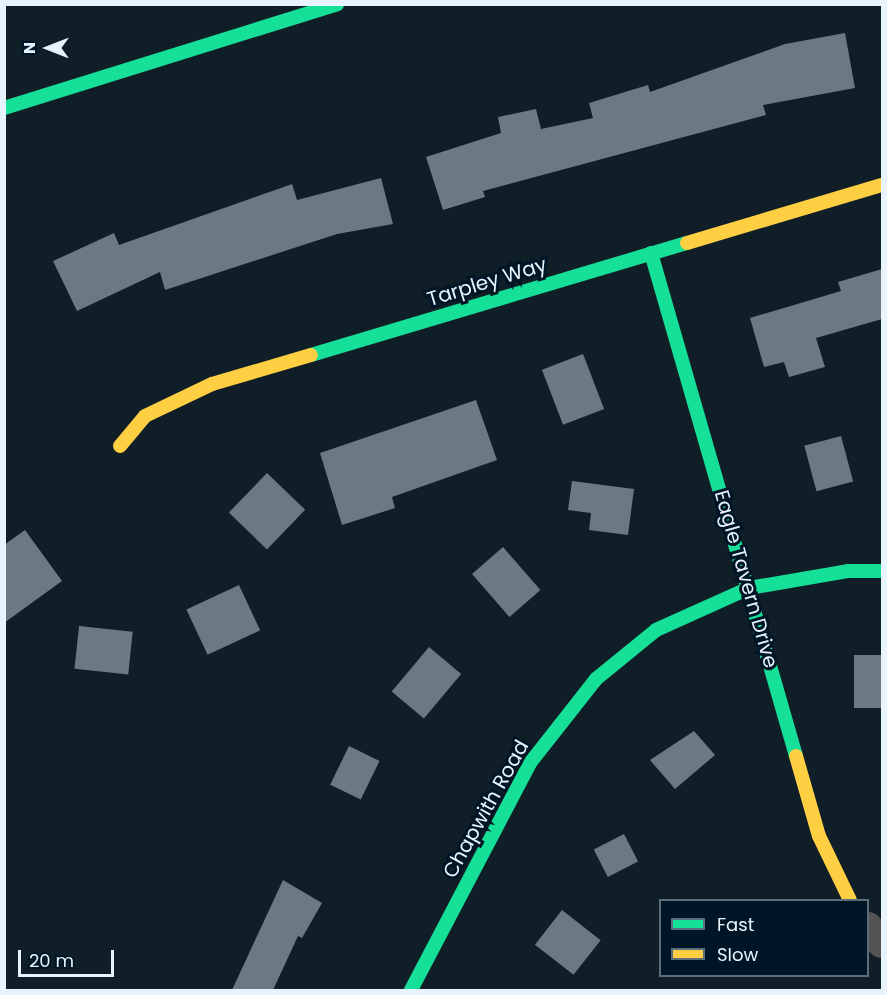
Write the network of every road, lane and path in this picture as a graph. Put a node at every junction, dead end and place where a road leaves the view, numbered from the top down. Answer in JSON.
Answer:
{"nodes":[{"id":1,"x":338,"y":4,"type":"edge"},
{"id":2,"x":4,"y":108,"type":"edge"},
{"id":3,"x":882,"y":185,"type":"edge"},
{"id":4,"x":651,"y":253,"type":"junction"},
{"id":5,"x":120,"y":446,"type":"dead end"},
{"id":6,"x":882,"y":571,"type":"edge"},
{"id":7,"x":748,"y":588,"type":"junction"},
{"id":8,"x":850,"y":899,"type":"edge"},
{"id":9,"x":869,"y":929,"type":"edge"},
{"id":10,"x":882,"y":943,"type":"edge"},
{"id":11,"x":411,"y":990,"type":"edge"}],
"edges":[{"from":1,"to":2,"type":"street"},
{"from":3,"to":4,"type":"street","name":"Tarpley Way"},
{"from":4,"to":5,"type":"street","name":"Tarpley Way"},
{"from":4,"to":7,"type":"street","name":"Eagle Tavern Drive"},
{"from":6,"to":7,"type":"street","name":"Chapwith Road"},
{"from":7,"to":8,"type":"street","name":"Eagle Tavern Drive"},
{"from":7,"to":11,"type":"street","name":"Chapwith Road"},
{"from":9,"to":10,"type":"street"}]}
